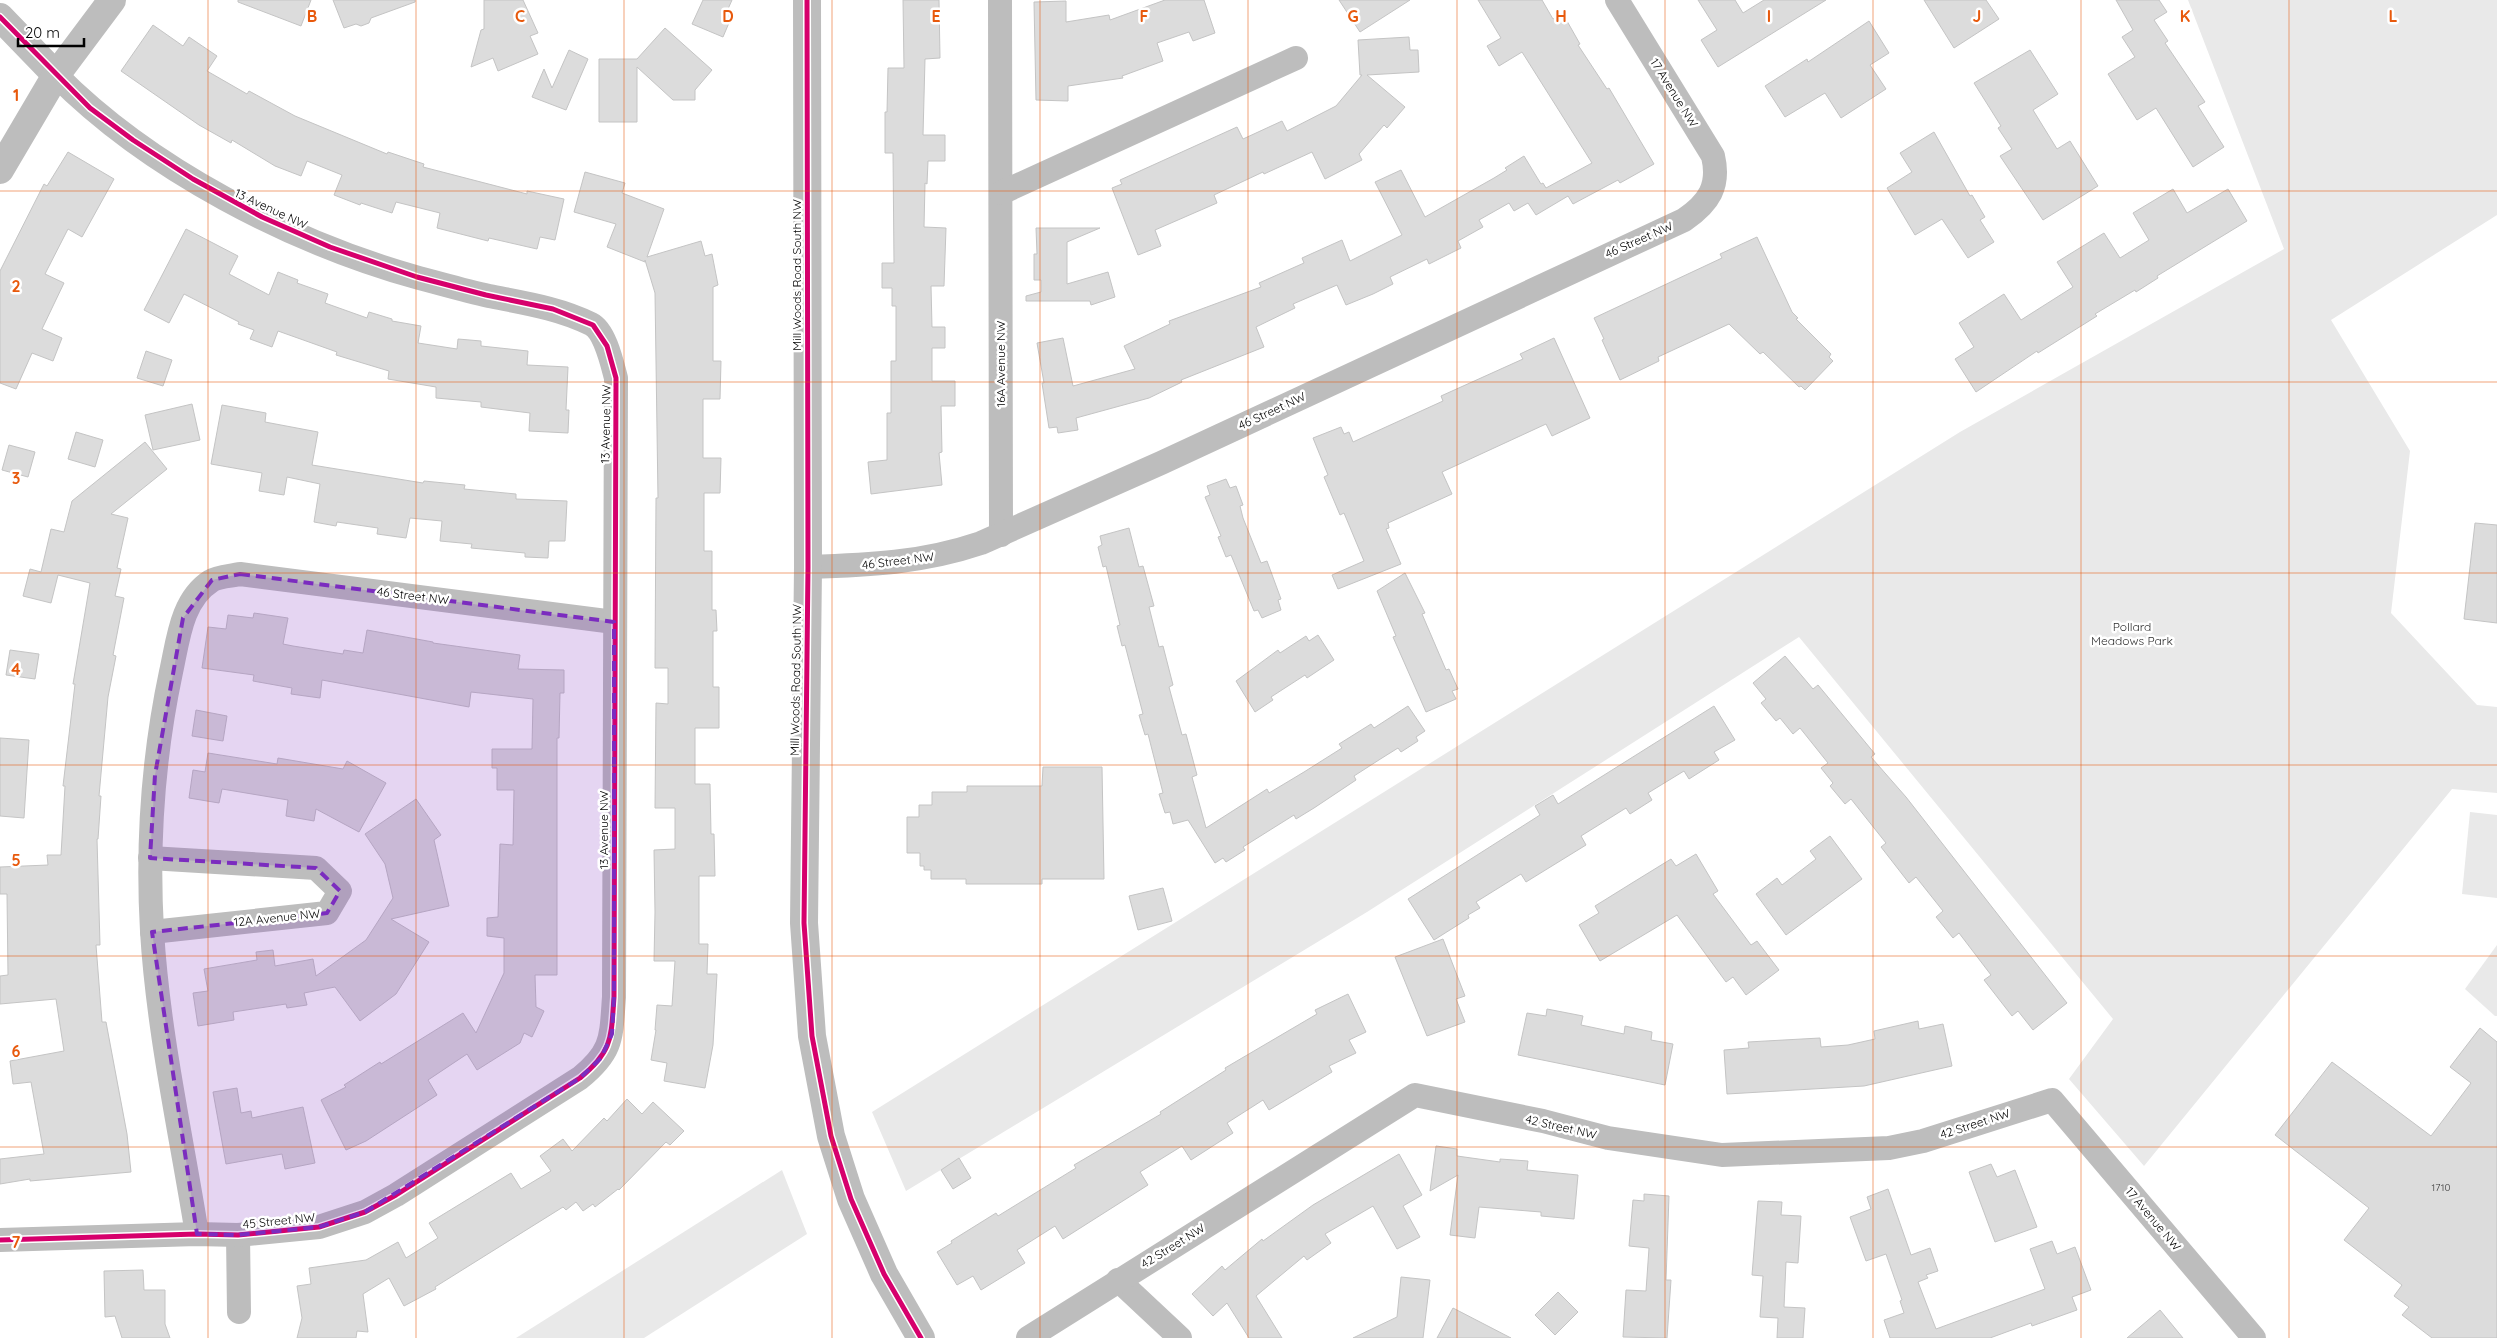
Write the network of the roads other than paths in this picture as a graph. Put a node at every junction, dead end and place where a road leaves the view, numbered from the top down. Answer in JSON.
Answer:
{"nodes":[{"id":1,"x":112,"y":0,"type":"edge"},
{"id":2,"x":807,"y":0,"type":"edge"},
{"id":3,"x":1000,"y":0,"type":"edge"},
{"id":4,"x":1617,"y":0,"type":"edge"},
{"id":5,"x":0,"y":17,"type":"edge"},
{"id":6,"x":1296,"y":58,"type":"dead end"},
{"id":7,"x":56,"y":75,"type":"junction"},
{"id":8,"x":0,"y":170,"type":"edge"},
{"id":9,"x":1713,"y":190,"type":"joint"},
{"id":10,"x":1001,"y":193,"type":"junction"},
{"id":11,"x":1001,"y":534,"type":"junction"},
{"id":12,"x":808,"y":568,"type":"junction"},
{"id":13,"x":614,"y":622,"type":"junction"},
{"id":14,"x":150,"y":858,"type":"junction"},
{"id":15,"x":152,"y":932,"type":"junction"},
{"id":16,"x":601,"y":1058,"type":"joint"},
{"id":17,"x":2052,"y":1100,"type":"joint"},
{"id":18,"x":196,"y":1234,"type":"junction"},
{"id":19,"x":238,"y":1235,"type":"junction"},
{"id":20,"x":0,"y":1240,"type":"edge"},
{"id":21,"x":1118,"y":1280,"type":"junction"},
{"id":22,"x":239,"y":1312,"type":"dead end"},
{"id":23,"x":921,"y":1338,"type":"edge"},
{"id":24,"x":1028,"y":1338,"type":"edge"},
{"id":25,"x":1180,"y":1338,"type":"edge"},
{"id":26,"x":2254,"y":1338,"type":"edge"}],
"edges":[{"from":1,"to":7,"type":"street"},
{"from":2,"to":12,"type":"street","name":"Mill Woods Road South NW"},
{"from":3,"to":10,"type":"street","name":"16A Avenue NW"},
{"from":4,"to":9,"type":"street","name":"17 Avenue NW"},
{"from":5,"to":7,"type":"street","name":"13 Avenue NW"},
{"from":6,"to":10,"type":"street"},
{"from":7,"to":8,"type":"street"},
{"from":7,"to":13,"type":"street","name":"13 Avenue NW"},
{"from":9,"to":11,"type":"street","name":"46 Street NW"},
{"from":10,"to":11,"type":"street","name":"16A Avenue NW"},
{"from":11,"to":12,"type":"street","name":"46 Street NW"},
{"from":12,"to":23,"type":"street","name":"Mill Woods Road South NW"},
{"from":13,"to":14,"type":"street","name":"46 Street NW"},
{"from":13,"to":16,"type":"street","name":"13 Avenue NW"},
{"from":14,"to":15,"type":"street"},
{"from":14,"to":15,"type":"street","name":"12A Avenue NW"},
{"from":15,"to":18,"type":"street"},
{"from":16,"to":19,"type":"street","name":"45 Street NW"},
{"from":17,"to":21,"type":"street","name":"42 Street NW"},
{"from":17,"to":26,"type":"street","name":"17 Avenue NW"},
{"from":18,"to":19,"type":"street","name":"45 Street NW"},
{"from":18,"to":20,"type":"street","name":"45 Street NW"},
{"from":19,"to":22,"type":"street"},
{"from":21,"to":24,"type":"street","name":"42 Street NW"},
{"from":21,"to":25,"type":"street"}]}
